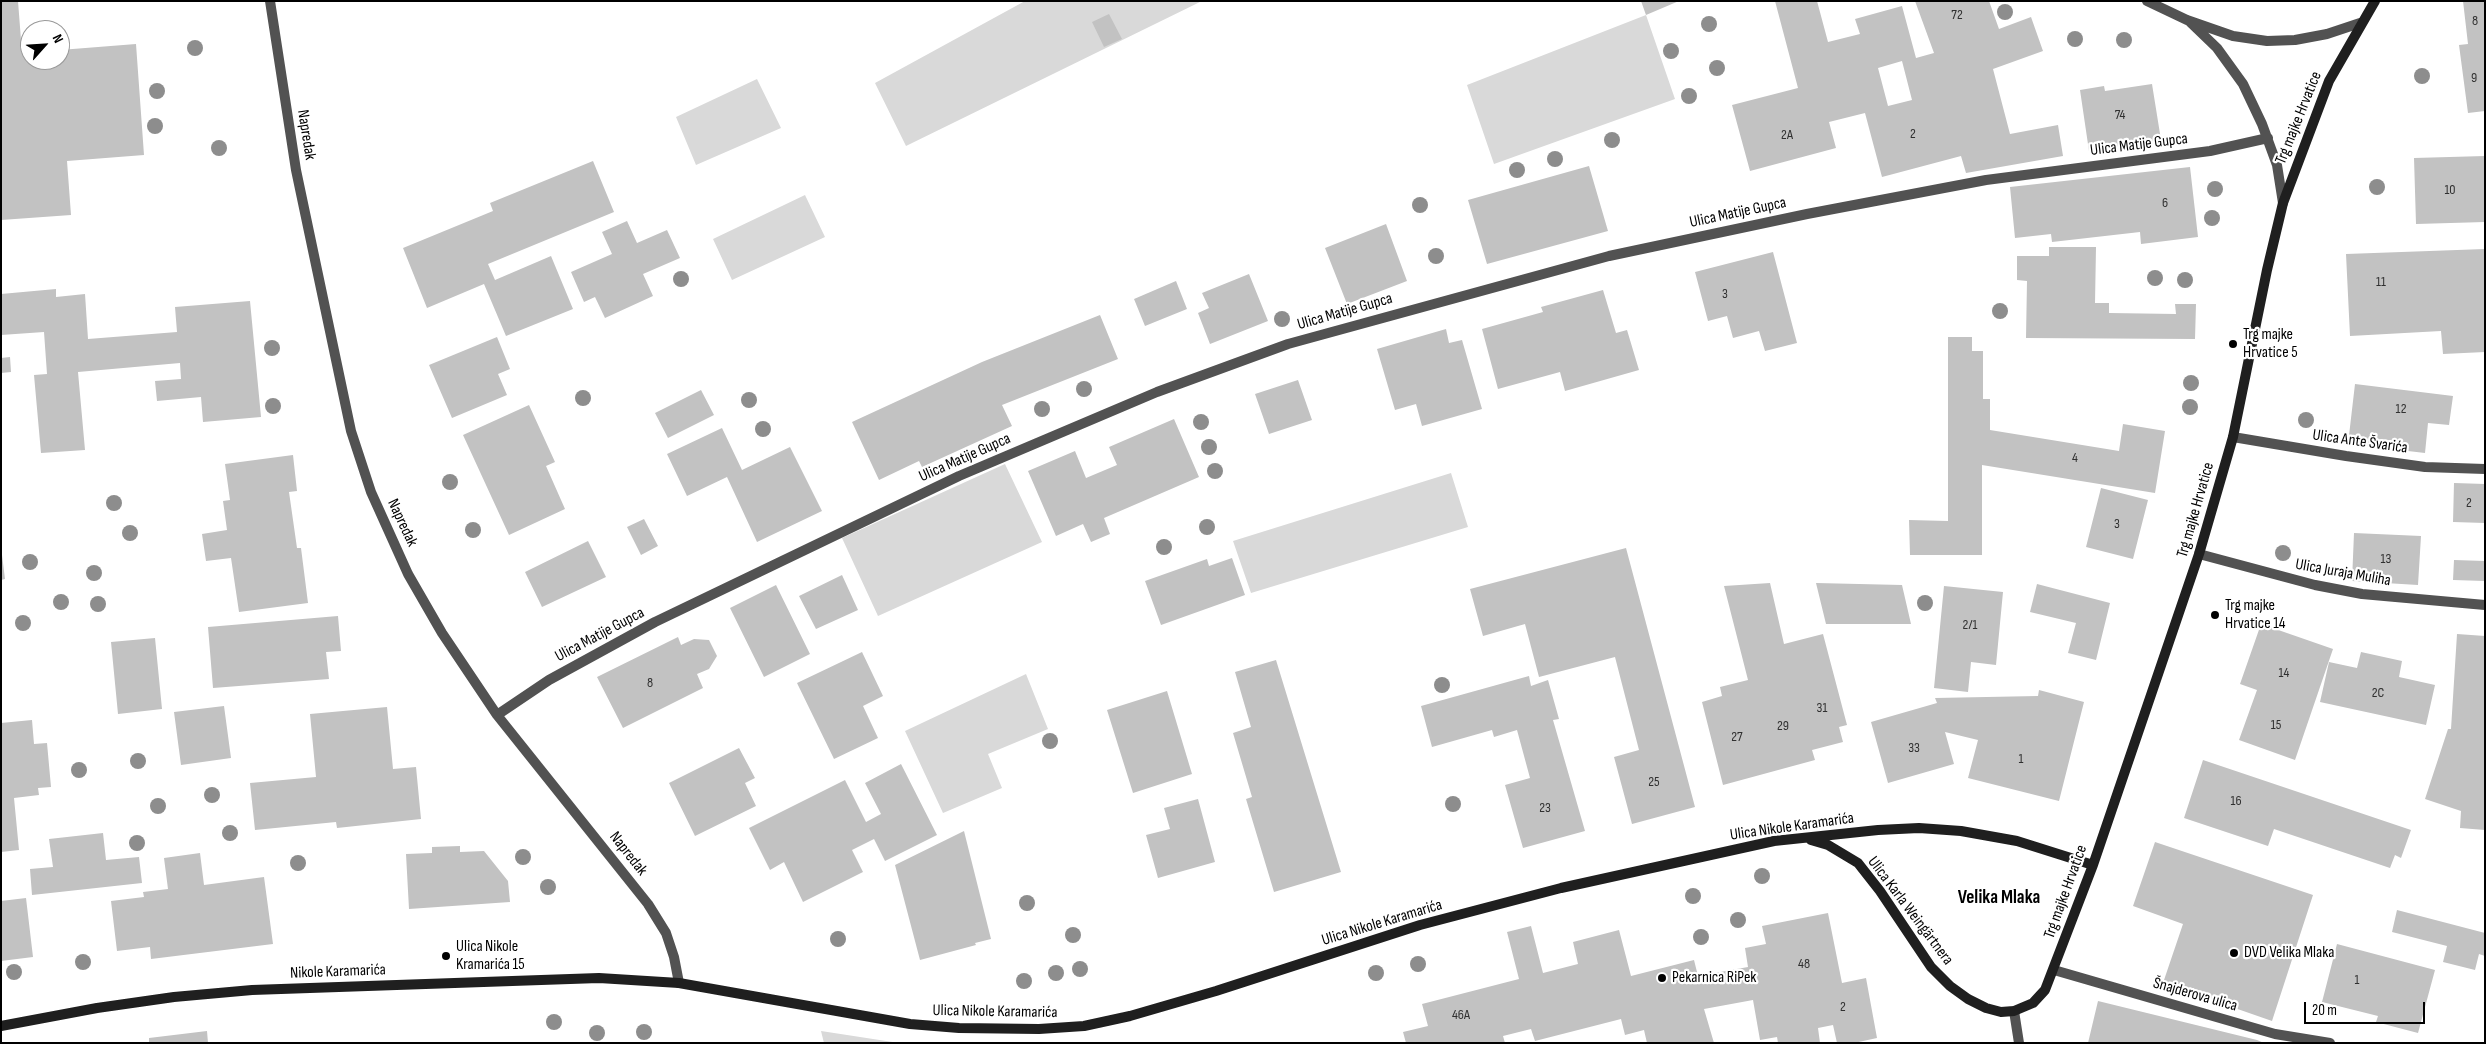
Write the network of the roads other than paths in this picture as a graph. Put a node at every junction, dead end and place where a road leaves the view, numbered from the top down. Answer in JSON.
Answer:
{"nodes":[{"id":1,"x":270,"y":1,"type":"edge"},
{"id":2,"x":2147,"y":1,"type":"edge"},
{"id":3,"x":2375,"y":1,"type":"edge"},
{"id":4,"x":2187,"y":20,"type":"junction"},
{"id":5,"x":2360,"y":23,"type":"junction"},
{"id":6,"x":2268,"y":138,"type":"junction"},
{"id":7,"x":2283,"y":203,"type":"junction"},
{"id":8,"x":2232,"y":437,"type":"junction"},
{"id":9,"x":2485,"y":469,"type":"edge"},
{"id":10,"x":2199,"y":554,"type":"junction"},
{"id":11,"x":2485,"y":605,"type":"edge"},
{"id":12,"x":497,"y":715,"type":"junction"},
{"id":13,"x":1805,"y":839,"type":"junction"},
{"id":14,"x":2093,"y":866,"type":"junction"},
{"id":15,"x":2054,"y":970,"type":"junction"},
{"id":16,"x":679,"y":983,"type":"junction"},
{"id":17,"x":2014,"y":1011,"type":"junction"},
{"id":18,"x":1,"y":1026,"type":"edge"},
{"id":19,"x":2019,"y":1043,"type":"edge"},
{"id":20,"x":2330,"y":1043,"type":"edge"}],
"edges":[{"from":1,"to":12,"type":"street","name":"Napredak"},
{"from":2,"to":4,"type":"street"},
{"from":3,"to":5,"type":"main road","name":"Trg majke Hrvatice"},
{"from":4,"to":5,"type":"street"},
{"from":4,"to":6,"type":"street"},
{"from":5,"to":7,"type":"main road","name":"Trg majke Hrvatice"},
{"from":6,"to":7,"type":"street"},
{"from":6,"to":12,"type":"street","name":"Ulica Matije Gupca"},
{"from":7,"to":8,"type":"main road","name":"Trg majke Hrvatice"},
{"from":8,"to":9,"type":"street","name":"Ulica Ante Švarića"},
{"from":8,"to":10,"type":"main road","name":"Trg majke Hrvatice"},
{"from":10,"to":11,"type":"street","name":"Ulica Juraja Muliha"},
{"from":10,"to":14,"type":"main road","name":"Trg majke Hrvatice"},
{"from":12,"to":16,"type":"street","name":"Napredak"},
{"from":13,"to":14,"type":"main road","name":"Ulica Nikole Karamarića"},
{"from":13,"to":16,"type":"main road","name":"Ulica Nikole Karamarića"},
{"from":13,"to":17,"type":"main road","name":"Ulica Karla Weingärtnera"},
{"from":14,"to":15,"type":"main road","name":"Trg majke Hrvatice"},
{"from":15,"to":17,"type":"main road","name":"Trg majke Hrvatice"},
{"from":15,"to":20,"type":"street","name":"Šnajderova ulica"},
{"from":16,"to":18,"type":"main road","name":"Nikole Karamarića"},
{"from":17,"to":19,"type":"street"}]}
